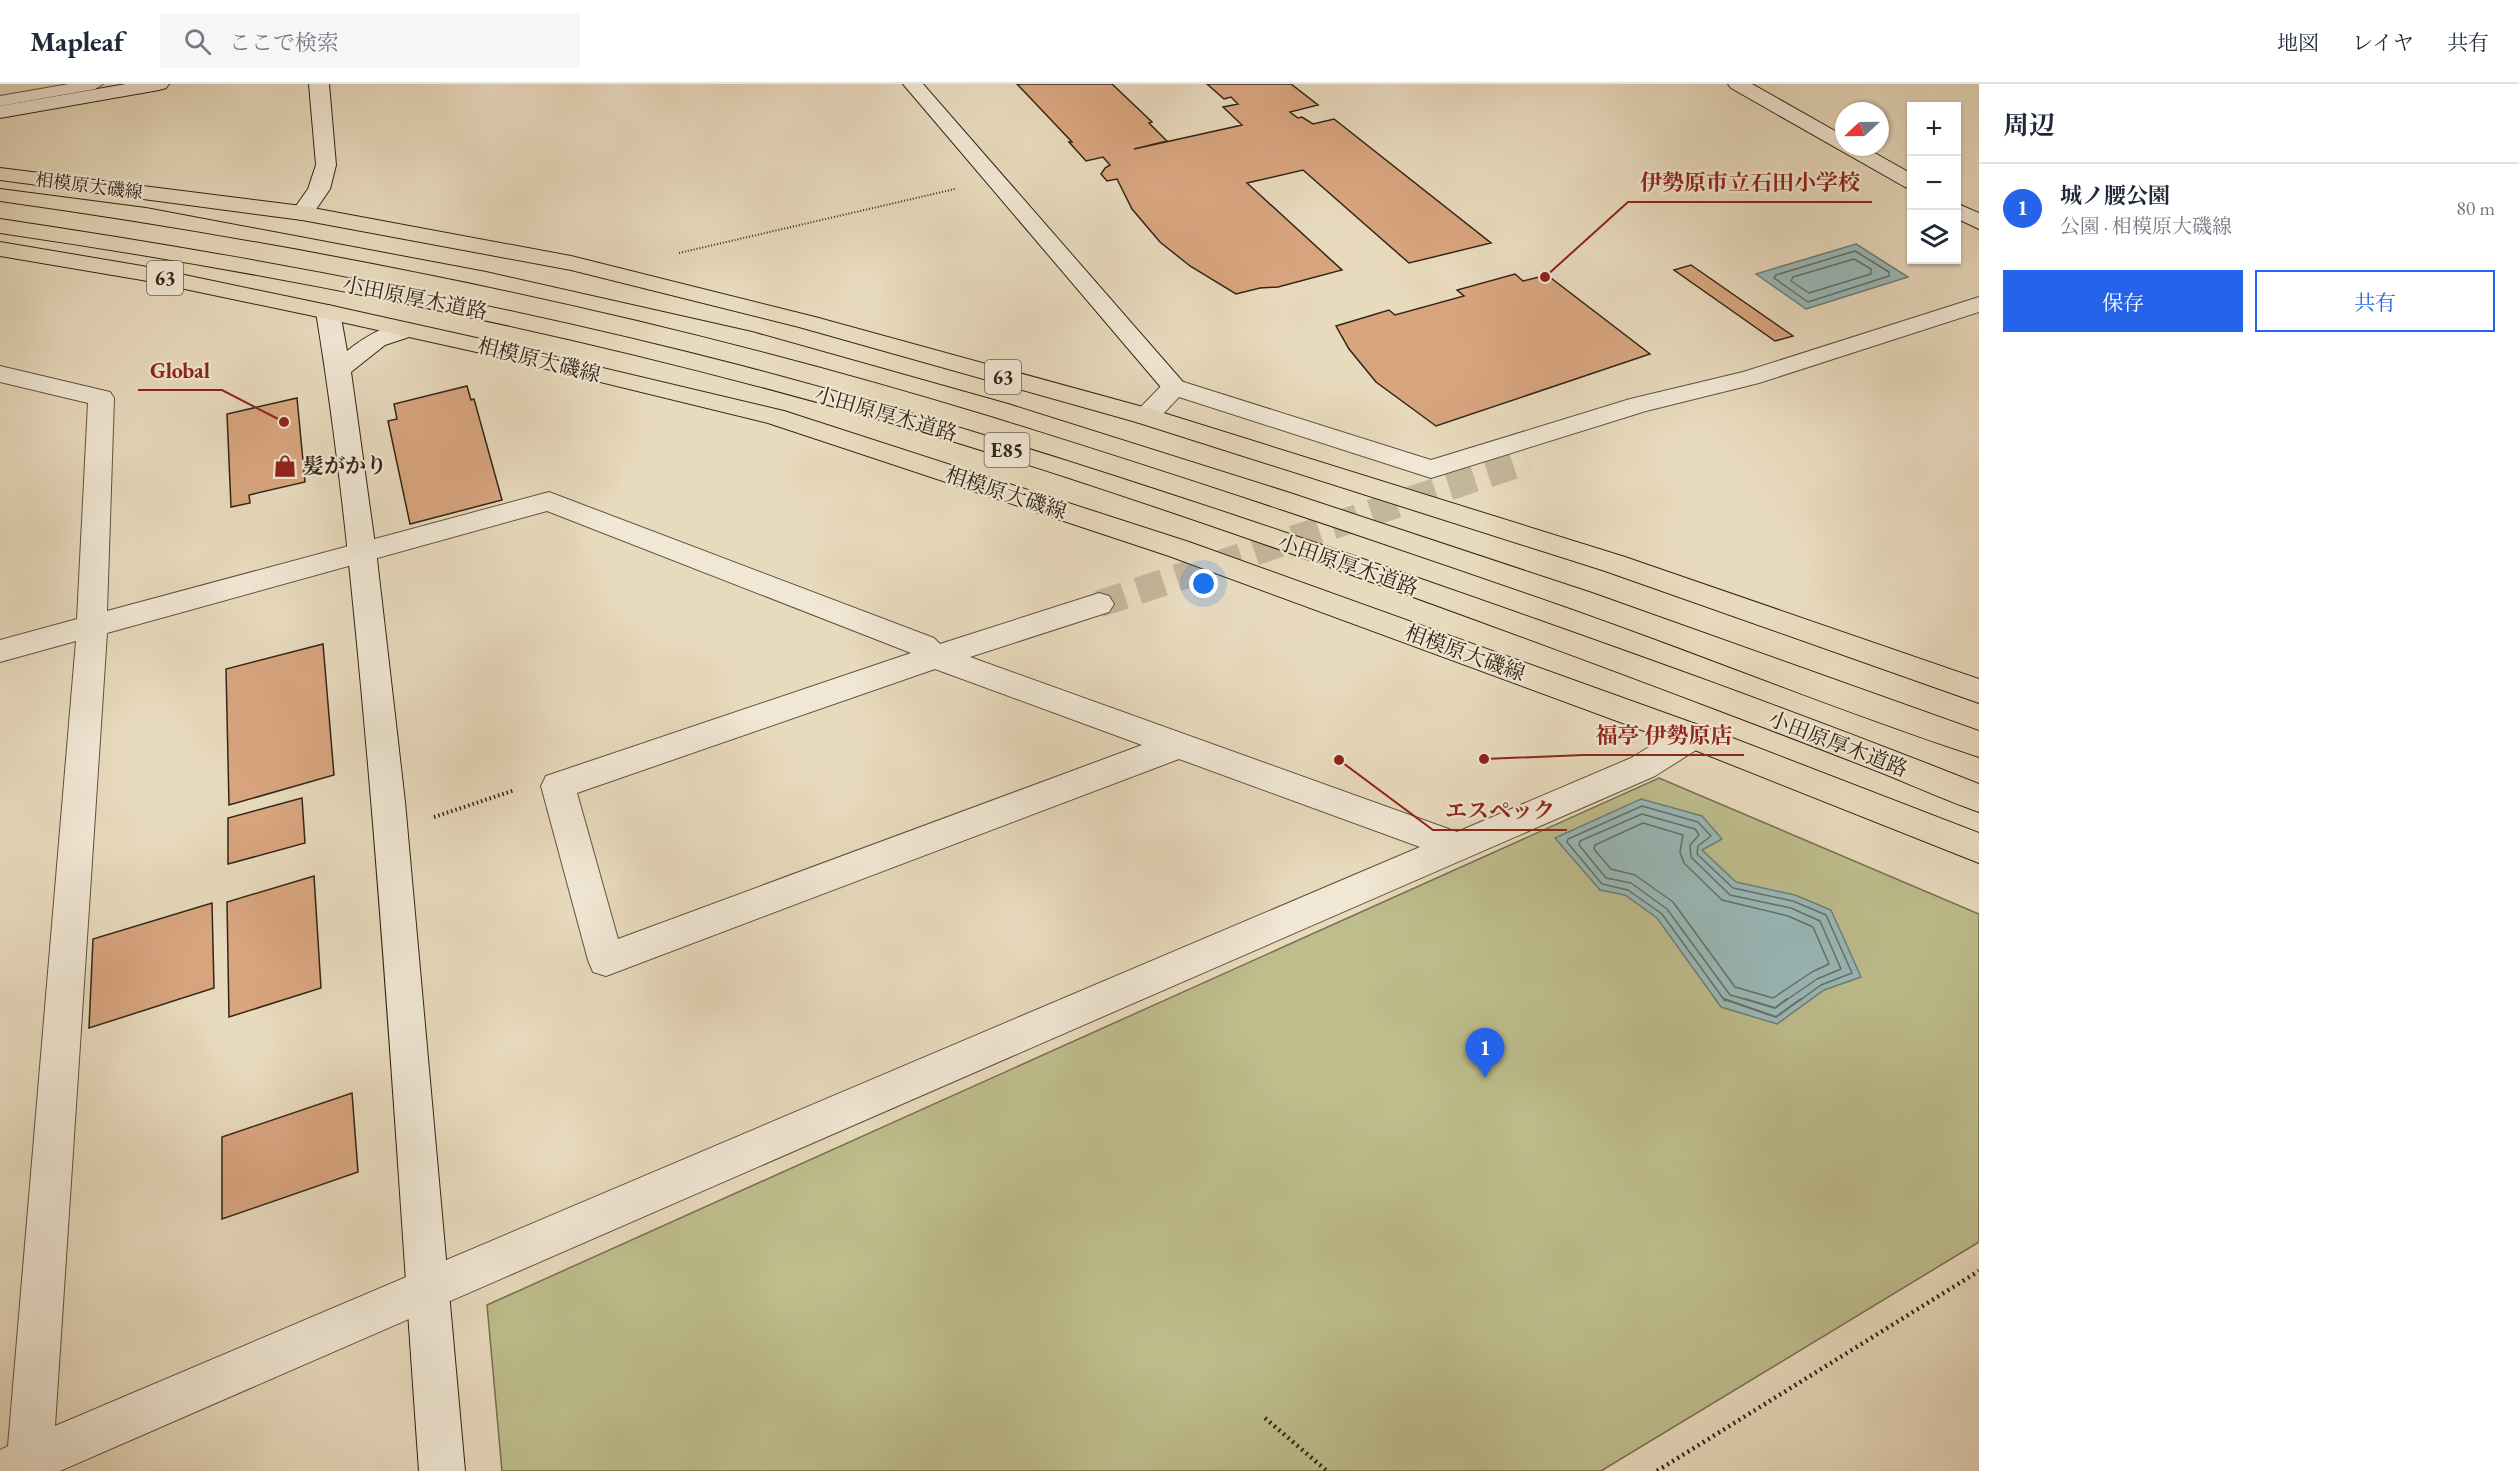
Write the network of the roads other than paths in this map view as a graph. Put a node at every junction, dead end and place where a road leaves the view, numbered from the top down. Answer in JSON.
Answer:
{"nodes":[{"id":1,"x":95,"y":84,"type":"edge"},
{"id":2,"x":159,"y":84,"type":"edge"},
{"id":3,"x":319,"y":84,"type":"edge"},
{"id":4,"x":913,"y":84,"type":"edge"},
{"id":5,"x":1738,"y":84,"type":"edge"},
{"id":6,"x":0,"y":101,"type":"edge"},
{"id":7,"x":0,"y":112,"type":"edge"},
{"id":8,"x":1835,"y":139,"type":"edge"},
{"id":9,"x":1864,"y":156,"type":"edge"},
{"id":10,"x":0,"y":174,"type":"edge"},
{"id":11,"x":1907,"y":181,"type":"edge"},
{"id":12,"x":0,"y":195,"type":"edge"},
{"id":13,"x":1958,"y":210,"type":"edge"},
{"id":14,"x":302,"y":213,"type":"junction"},
{"id":15,"x":1979,"y":222,"type":"edge"},
{"id":16,"x":0,"y":226,"type":"edge"},
{"id":17,"x":0,"y":249,"type":"edge"},
{"id":18,"x":1979,"y":304,"type":"edge"},
{"id":19,"x":328,"y":312,"type":"junction"},
{"id":20,"x":407,"y":330,"type":"junction"},
{"id":21,"x":339,"y":370,"type":"junction"},
{"id":22,"x":0,"y":374,"type":"edge"},
{"id":23,"x":1174,"y":387,"type":"junction"},
{"id":24,"x":1639,"y":405,"type":"junction"},
{"id":25,"x":1145,"y":416,"type":"junction"},
{"id":26,"x":1527,"y":461,"type":"tunnel mouth"},
{"id":27,"x":1431,"y":469,"type":"junction"},
{"id":28,"x":1434,"y":508,"type":"junction"},
{"id":29,"x":363,"y":553,"type":"junction"},
{"id":30,"x":1099,"y":604,"type":"tunnel mouth"},
{"id":31,"x":92,"y":626,"type":"junction"},
{"id":32,"x":0,"y":651,"type":"edge"},
{"id":33,"x":935,"y":657,"type":"junction"},
{"id":34,"x":1979,"y":692,"type":"edge"},
{"id":35,"x":1693,"y":736,"type":"junction"},
{"id":36,"x":1979,"y":744,"type":"edge"},
{"id":37,"x":1179,"y":745,"type":"junction"},
{"id":38,"x":1979,"y":798,"type":"edge"},
{"id":39,"x":1457,"y":846,"type":"junction"},
{"id":40,"x":1979,"y":848,"type":"edge"},
{"id":41,"x":428,"y":1290,"type":"junction"},
{"id":42,"x":21,"y":1468,"type":"edge"},
{"id":43,"x":442,"y":1471,"type":"edge"}],
"edges":[{"from":1,"to":6,"type":"lane"},
{"from":2,"to":7,"type":"street"},
{"from":3,"to":14,"type":"street"},
{"from":4,"to":23,"type":"street"},
{"from":5,"to":8,"type":"street"},
{"from":9,"to":11,"type":"street"},
{"from":10,"to":14,"type":"main road","name":"相模原大磯線","number":"63"},
{"from":12,"to":36,"type":"main road","name":"小田原厚木道路","number":"E85"},
{"from":13,"to":15,"type":"street"},
{"from":14,"to":25,"type":"main road","name":"相模原大磯線","number":"63"},
{"from":16,"to":38,"type":"main road","name":"小田原厚木道路","number":"E85"},
{"from":17,"to":19,"type":"main road","name":"相模原大磯線","number":"63"},
{"from":18,"to":24,"type":"street"},
{"from":19,"to":20,"type":"main road","name":"相模原大磯線","number":"63"},
{"from":19,"to":21,"type":"street"},
{"from":20,"to":21,"type":"street"},
{"from":20,"to":35,"type":"main road","name":"相模原大磯線","number":"63"},
{"from":21,"to":29,"type":"street"},
{"from":22,"to":31,"type":"street"},
{"from":23,"to":25,"type":"street"},
{"from":23,"to":27,"type":"street"},
{"from":24,"to":26,"type":"street"},
{"from":24,"to":27,"type":"street"},
{"from":25,"to":28,"type":"main road","name":"相模原大磯線","number":"63"},
{"from":27,"to":28,"type":"street"},
{"from":28,"to":34,"type":"main road","name":"相模原大磯線","number":"63"},
{"from":29,"to":31,"type":"street"},
{"from":29,"to":33,"type":"street"},
{"from":29,"to":41,"type":"street"},
{"from":30,"to":33,"type":"street"},
{"from":31,"to":32,"type":"street"},
{"from":31,"to":42,"type":"street"},
{"from":33,"to":37,"type":"street"},
{"from":33,"to":37,"type":"street"},
{"from":35,"to":39,"type":"street"},
{"from":35,"to":40,"type":"main road","name":"相模原大磯線","number":"63"},
{"from":37,"to":39,"type":"street"},
{"from":39,"to":41,"type":"street"},
{"from":41,"to":42,"type":"street"},
{"from":41,"to":43,"type":"street"}]}
